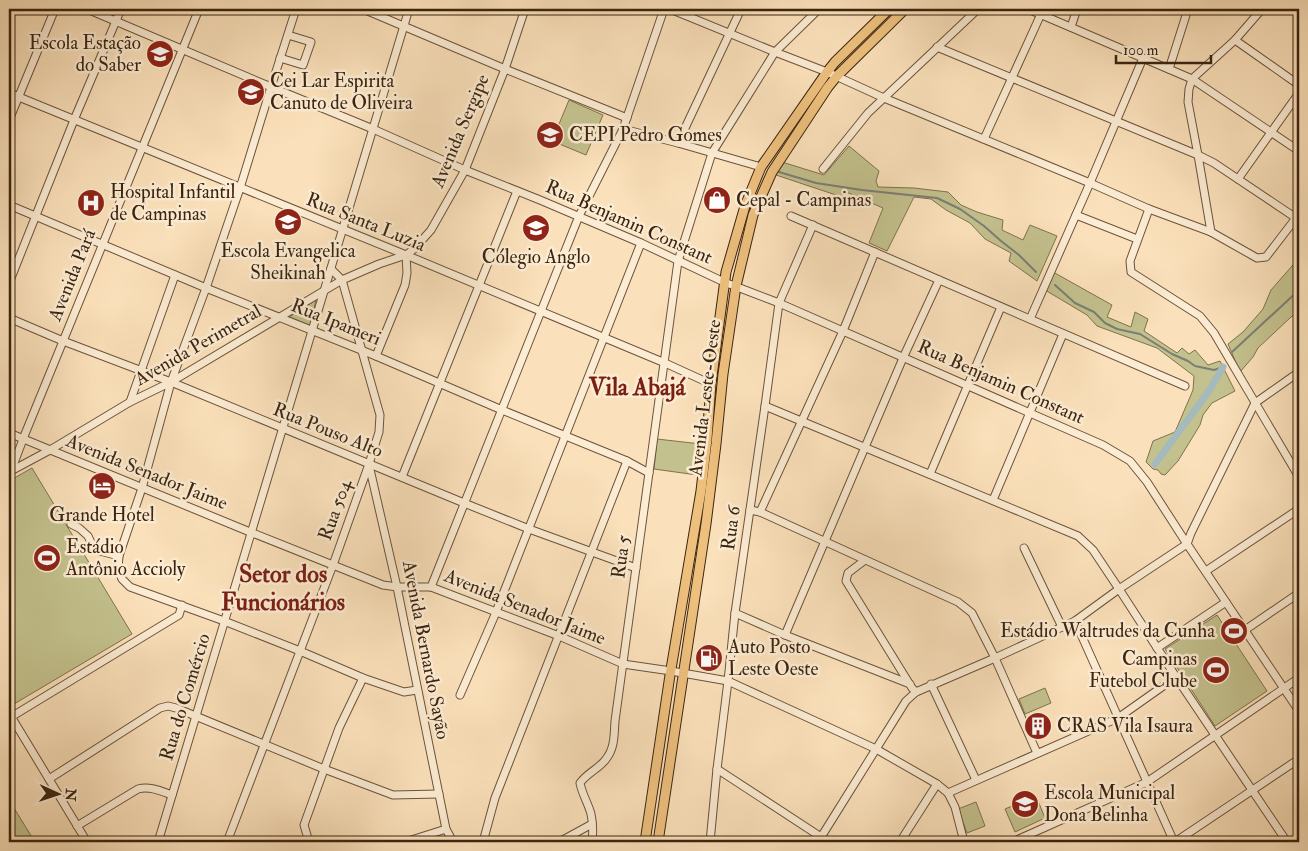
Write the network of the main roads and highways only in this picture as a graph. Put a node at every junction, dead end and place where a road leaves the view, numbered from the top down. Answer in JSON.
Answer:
{"nodes":[{"id":1,"x":889,"y":9,"type":"edge"},
{"id":2,"x":905,"y":9,"type":"edge"},
{"id":3,"x":645,"y":842,"type":"edge"},
{"id":4,"x":658,"y":842,"type":"edge"}],
"edges":[{"from":1,"to":3,"type":"main road","name":"Avenida Leste-Oeste"},
{"from":2,"to":4,"type":"main road","name":"Avenida Leste-Oeste"}]}
